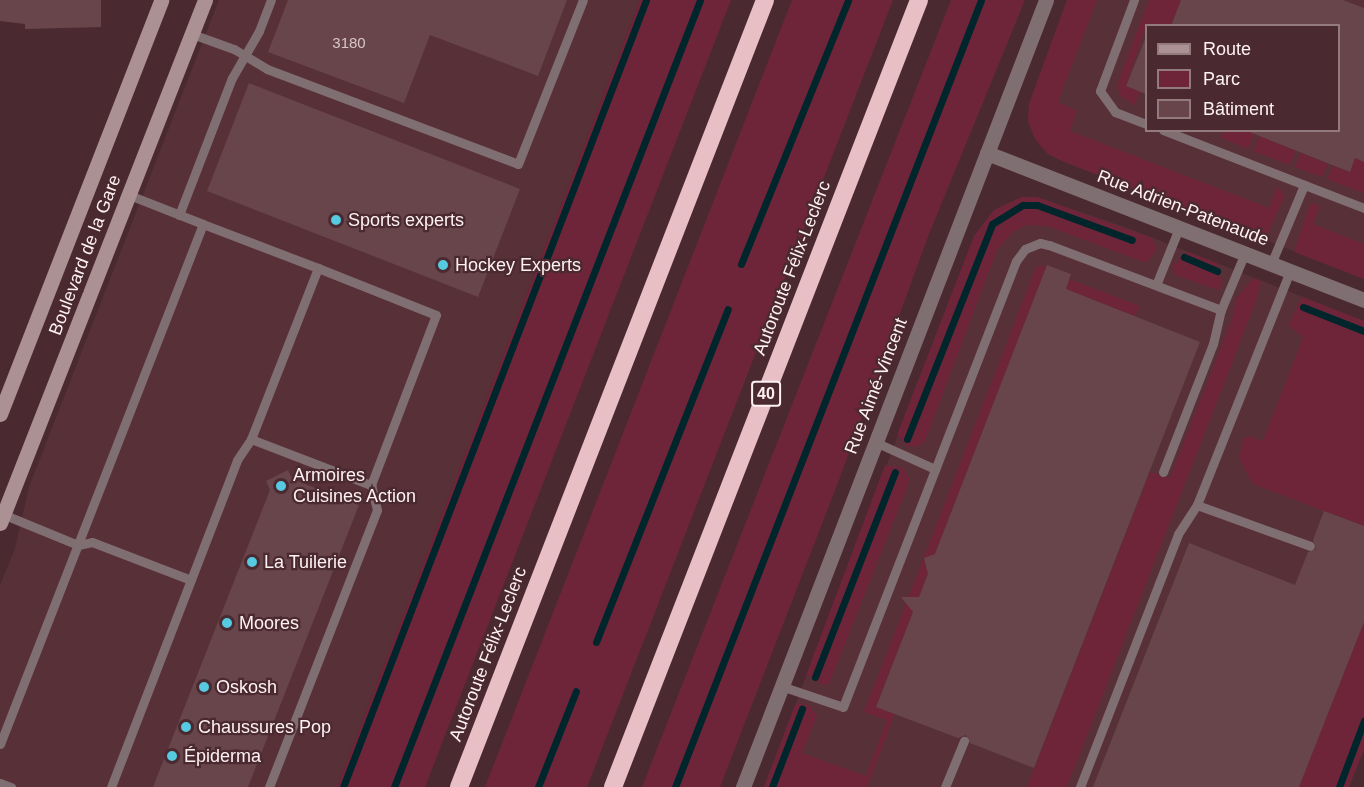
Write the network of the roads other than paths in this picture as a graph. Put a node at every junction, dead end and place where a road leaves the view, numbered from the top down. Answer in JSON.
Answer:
{"nodes":[{"id":1,"x":160,"y":0,"type":"edge"},
{"id":2,"x":205,"y":0,"type":"edge"},
{"id":3,"x":271,"y":0,"type":"edge"},
{"id":4,"x":583,"y":0,"type":"edge"},
{"id":5,"x":765,"y":0,"type":"edge"},
{"id":6,"x":919,"y":0,"type":"edge"},
{"id":7,"x":1046,"y":0,"type":"edge"},
{"id":8,"x":1134,"y":0,"type":"edge"},
{"id":9,"x":192,"y":34,"type":"junction"},
{"id":10,"x":244,"y":57,"type":"junction"},
{"id":11,"x":1145,"y":124,"type":"edge"},
{"id":12,"x":1168,"y":132,"type":"edge"},
{"id":13,"x":987,"y":153,"type":"junction"},
{"id":14,"x":1304,"y":185,"type":"junction"},
{"id":15,"x":129,"y":195,"type":"junction"},
{"id":16,"x":1364,"y":208,"type":"edge"},
{"id":17,"x":179,"y":215,"type":"junction"},
{"id":18,"x":203,"y":224,"type":"junction"},
{"id":19,"x":1179,"y":228,"type":"junction"},
{"id":20,"x":1245,"y":253,"type":"junction"},
{"id":21,"x":1271,"y":264,"type":"junction"},
{"id":22,"x":318,"y":268,"type":"junction"},
{"id":23,"x":1290,"y":271,"type":"junction"},
{"id":24,"x":1156,"y":285,"type":"junction"},
{"id":25,"x":1364,"y":300,"type":"edge"},
{"id":26,"x":1221,"y":310,"type":"junction"},
{"id":27,"x":0,"y":414,"type":"edge"},
{"id":28,"x":251,"y":439,"type":"junction"},
{"id":29,"x":875,"y":442,"type":"junction"},
{"id":30,"x":935,"y":469,"type":"junction"},
{"id":31,"x":1163,"y":471,"type":"dead end"},
{"id":32,"x":371,"y":485,"type":"junction"},
{"id":33,"x":1197,"y":505,"type":"junction"},
{"id":34,"x":1,"y":517,"type":"edge"},
{"id":35,"x":78,"y":545,"type":"junction"},
{"id":36,"x":1310,"y":546,"type":"dead end"},
{"id":37,"x":191,"y":580,"type":"junction"},
{"id":38,"x":781,"y":686,"type":"junction"},
{"id":39,"x":964,"y":741,"type":"dead end"},
{"id":40,"x":0,"y":744,"type":"edge"},
{"id":41,"x":0,"y":783,"type":"edge"},
{"id":42,"x":10,"y":787,"type":"edge"},
{"id":43,"x":111,"y":787,"type":"edge"},
{"id":44,"x":269,"y":787,"type":"edge"},
{"id":45,"x":459,"y":787,"type":"edge"},
{"id":46,"x":613,"y":787,"type":"edge"},
{"id":47,"x":743,"y":787,"type":"edge"},
{"id":48,"x":945,"y":787,"type":"edge"},
{"id":49,"x":1080,"y":787,"type":"edge"}],
"edges":[{"from":1,"to":27,"type":"main road","name":"Boulevard de la Gare"},
{"from":2,"to":9,"type":"main road","name":"Boulevard de la Gare"},
{"from":3,"to":10,"type":"lane"},
{"from":4,"to":10,"type":"lane"},
{"from":5,"to":45,"type":"highway","name":"Autoroute Félix-Leclerc"},
{"from":6,"to":46,"type":"highway","name":"Autoroute Félix-Leclerc","number":"40"},
{"from":7,"to":13,"type":"street","name":"Rue Aimé-Vincent"},
{"from":8,"to":11,"type":"lane"},
{"from":9,"to":10,"type":"lane"},
{"from":9,"to":15,"type":"main road","name":"Boulevard de la Gare"},
{"from":10,"to":17,"type":"lane"},
{"from":12,"to":14,"type":"lane"},
{"from":13,"to":19,"type":"street","name":"Rue Adrien-Patenaude"},
{"from":13,"to":29,"type":"street","name":"Rue Aimé-Vincent"},
{"from":14,"to":16,"type":"lane"},
{"from":14,"to":21,"type":"lane"},
{"from":15,"to":17,"type":"lane"},
{"from":15,"to":34,"type":"main road","name":"Boulevard de la Gare"},
{"from":17,"to":18,"type":"lane"},
{"from":18,"to":22,"type":"lane"},
{"from":18,"to":35,"type":"lane"},
{"from":19,"to":20,"type":"street","name":"Rue Adrien-Patenaude"},
{"from":19,"to":24,"type":"lane"},
{"from":20,"to":21,"type":"street","name":"Rue Adrien-Patenaude"},
{"from":20,"to":26,"type":"lane"},
{"from":21,"to":23,"type":"street","name":"Rue Adrien-Patenaude"},
{"from":22,"to":28,"type":"lane"},
{"from":22,"to":32,"type":"lane"},
{"from":23,"to":25,"type":"street","name":"Rue Adrien-Patenaude"},
{"from":23,"to":33,"type":"lane"},
{"from":24,"to":26,"type":"lane"},
{"from":24,"to":30,"type":"lane"},
{"from":26,"to":31,"type":"lane"},
{"from":28,"to":32,"type":"lane"},
{"from":28,"to":37,"type":"lane"},
{"from":29,"to":30,"type":"lane"},
{"from":29,"to":38,"type":"street","name":"Rue Aimé-Vincent"},
{"from":30,"to":38,"type":"lane"},
{"from":32,"to":44,"type":"lane"},
{"from":33,"to":36,"type":"lane"},
{"from":33,"to":49,"type":"lane"},
{"from":34,"to":35,"type":"lane"},
{"from":35,"to":37,"type":"lane"},
{"from":35,"to":40,"type":"lane"},
{"from":37,"to":43,"type":"lane"},
{"from":38,"to":47,"type":"street","name":"Rue Aimé-Vincent"},
{"from":39,"to":48,"type":"lane"},
{"from":41,"to":42,"type":"lane"}]}
